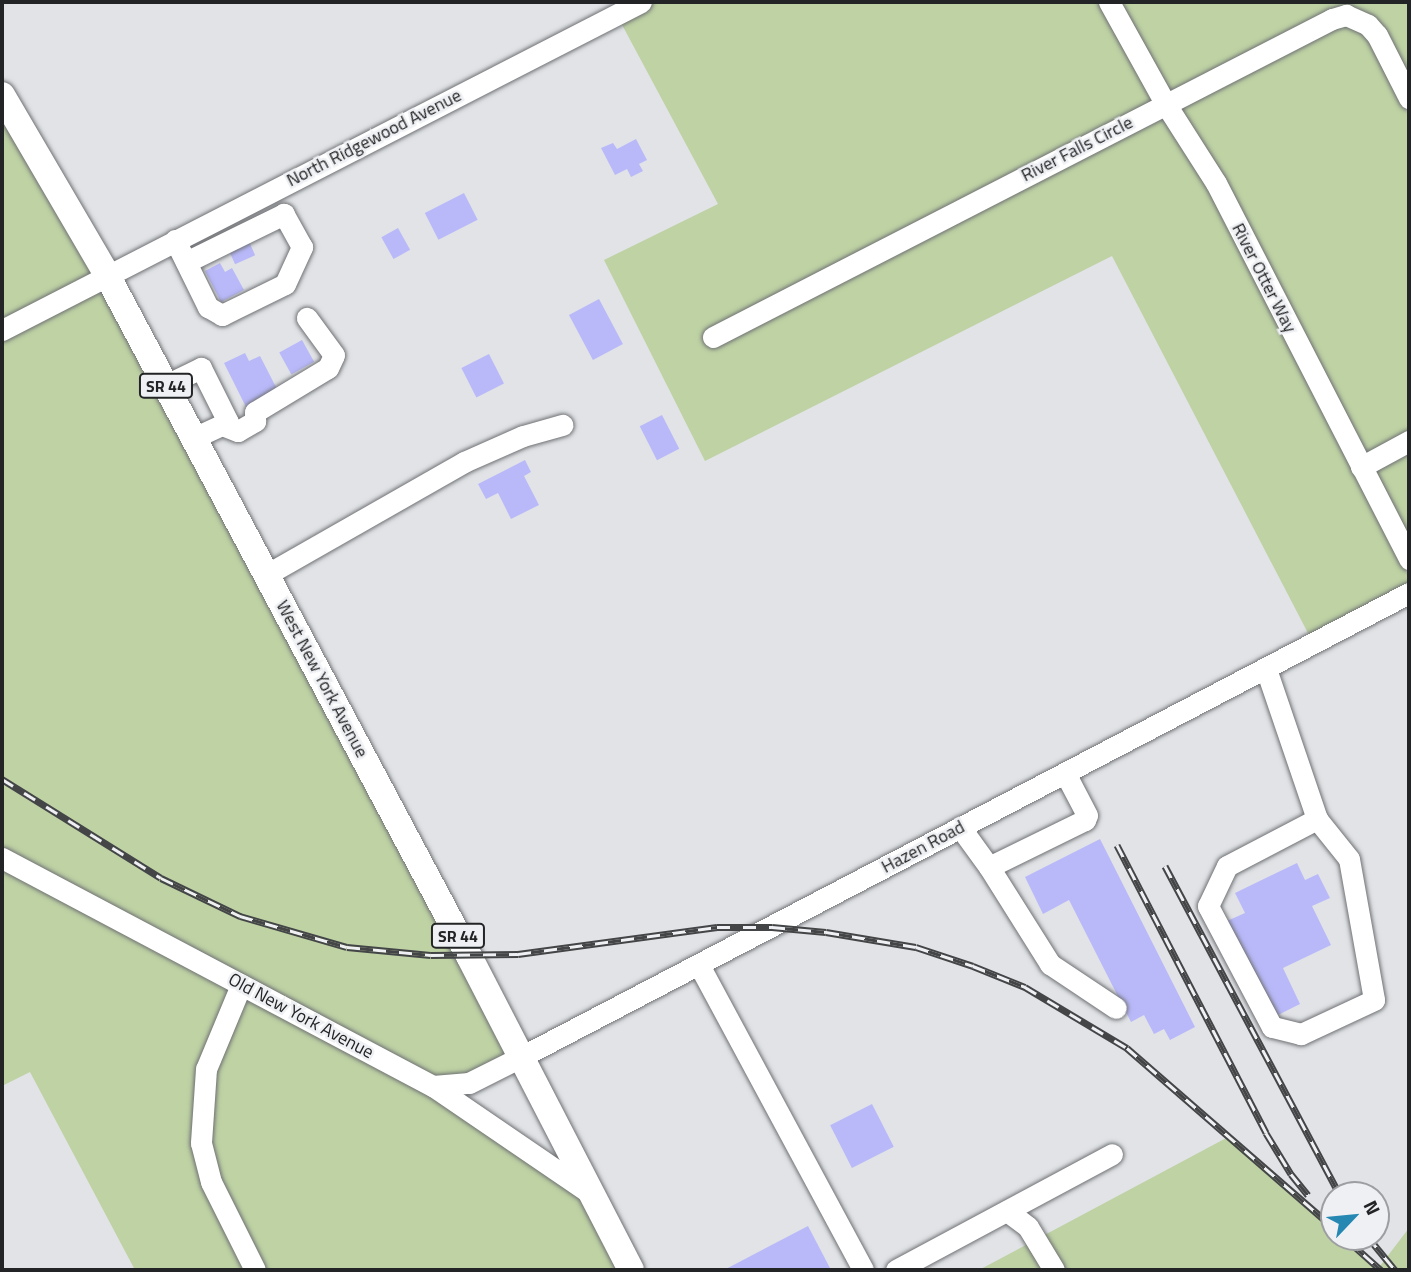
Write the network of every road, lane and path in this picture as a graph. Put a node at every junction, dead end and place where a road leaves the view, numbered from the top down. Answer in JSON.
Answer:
{"nodes":[{"id":1,"x":640,"y":2,"type":"edge"},
{"id":2,"x":1109,"y":2,"type":"edge"},
{"id":3,"x":2,"y":95,"type":"edge"},
{"id":4,"x":1409,"y":98,"type":"edge"},
{"id":5,"x":1165,"y":103,"type":"junction"},
{"id":6,"x":175,"y":240,"type":"junction"},
{"id":7,"x":186,"y":262,"type":"junction"},
{"id":8,"x":107,"y":275,"type":"junction"},
{"id":9,"x":307,"y":318,"type":"dead end"},
{"id":10,"x":2,"y":330,"type":"edge"},
{"id":11,"x":713,"y":337,"type":"dead end"},
{"id":12,"x":166,"y":385,"type":"junction"},
{"id":13,"x":222,"y":425,"type":"junction"},
{"id":14,"x":562,"y":425,"type":"dead end"},
{"id":15,"x":194,"y":438,"type":"junction"},
{"id":16,"x":1409,"y":442,"type":"edge"},
{"id":17,"x":1361,"y":467,"type":"junction"},
{"id":18,"x":1409,"y":559,"type":"edge"},
{"id":19,"x":267,"y":575,"type":"junction"},
{"id":20,"x":1409,"y":593,"type":"edge"},
{"id":21,"x":1266,"y":669,"type":"junction"},
{"id":22,"x":1065,"y":773,"type":"junction"},
{"id":23,"x":1317,"y":819,"type":"junction"},
{"id":24,"x":960,"y":827,"type":"junction"},
{"id":25,"x":2,"y":858,"type":"edge"},
{"id":26,"x":989,"y":867,"type":"junction"},
{"id":27,"x":699,"y":965,"type":"junction"},
{"id":28,"x":241,"y":985,"type":"junction"},
{"id":29,"x":1116,"y":1008,"type":"dead end"},
{"id":30,"x":519,"y":1058,"type":"junction"},
{"id":31,"x":433,"y":1086,"type":"junction"},
{"id":32,"x":1112,"y":1154,"type":"dead end"},
{"id":33,"x":590,"y":1193,"type":"junction"},
{"id":34,"x":1007,"y":1211,"type":"junction"},
{"id":35,"x":255,"y":1270,"type":"edge"},
{"id":36,"x":631,"y":1270,"type":"edge"},
{"id":37,"x":863,"y":1270,"type":"edge"},
{"id":38,"x":896,"y":1270,"type":"edge"},
{"id":39,"x":1054,"y":1270,"type":"edge"}],
"edges":[{"from":1,"to":6,"type":"street","name":"North Ridgewood Avenue"},
{"from":2,"to":5,"type":"street","name":"River Otter Way"},
{"from":3,"to":8,"type":"main road","name":"West New York Avenue","number":"SR 44"},
{"from":4,"to":5,"type":"street","name":"River Falls Circle"},
{"from":5,"to":11,"type":"street","name":"River Falls Circle"},
{"from":5,"to":17,"type":"street","name":"River Otter Way"},
{"from":6,"to":7,"type":"street"},
{"from":6,"to":8,"type":"street","name":"North Ridgewood Avenue"},
{"from":7,"to":7,"type":"street"},
{"from":8,"to":10,"type":"street","name":"North Ridgewood Avenue"},
{"from":8,"to":12,"type":"main road","name":"West New York Avenue","number":"SR 44"},
{"from":9,"to":13,"type":"street"},
{"from":12,"to":13,"type":"street"},
{"from":12,"to":15,"type":"main road","name":"West New York Avenue","number":"SR 44"},
{"from":13,"to":15,"type":"street"},
{"from":14,"to":19,"type":"street"},
{"from":15,"to":19,"type":"main road","name":"West New York Avenue","number":"SR 44"},
{"from":16,"to":17,"type":"street"},
{"from":17,"to":18,"type":"street","name":"River Otter Way"},
{"from":19,"to":30,"type":"main road","name":"West New York Avenue","number":"SR 44"},
{"from":20,"to":21,"type":"street","name":"Hazen Road"},
{"from":21,"to":22,"type":"street","name":"Hazen Road"},
{"from":21,"to":23,"type":"street"},
{"from":22,"to":24,"type":"street","name":"Hazen Road"},
{"from":22,"to":26,"type":"street"},
{"from":23,"to":23,"type":"street"},
{"from":24,"to":26,"type":"street"},
{"from":24,"to":27,"type":"street","name":"Hazen Road"},
{"from":25,"to":28,"type":"street","name":"Old New York Avenue"},
{"from":26,"to":29,"type":"street"},
{"from":27,"to":30,"type":"street","name":"Hazen Road"},
{"from":27,"to":37,"type":"street"},
{"from":28,"to":31,"type":"street","name":"Old New York Avenue"},
{"from":28,"to":35,"type":"street"},
{"from":30,"to":31,"type":"street","name":"Hazen Road"},
{"from":30,"to":33,"type":"main road","name":"West New York Avenue","number":"SR 44"},
{"from":31,"to":33,"type":"street","name":"Old New York Avenue"},
{"from":32,"to":34,"type":"street"},
{"from":33,"to":36,"type":"main road","name":"West New York Avenue","number":"SR 44"},
{"from":34,"to":38,"type":"street"},
{"from":34,"to":39,"type":"street"}]}
